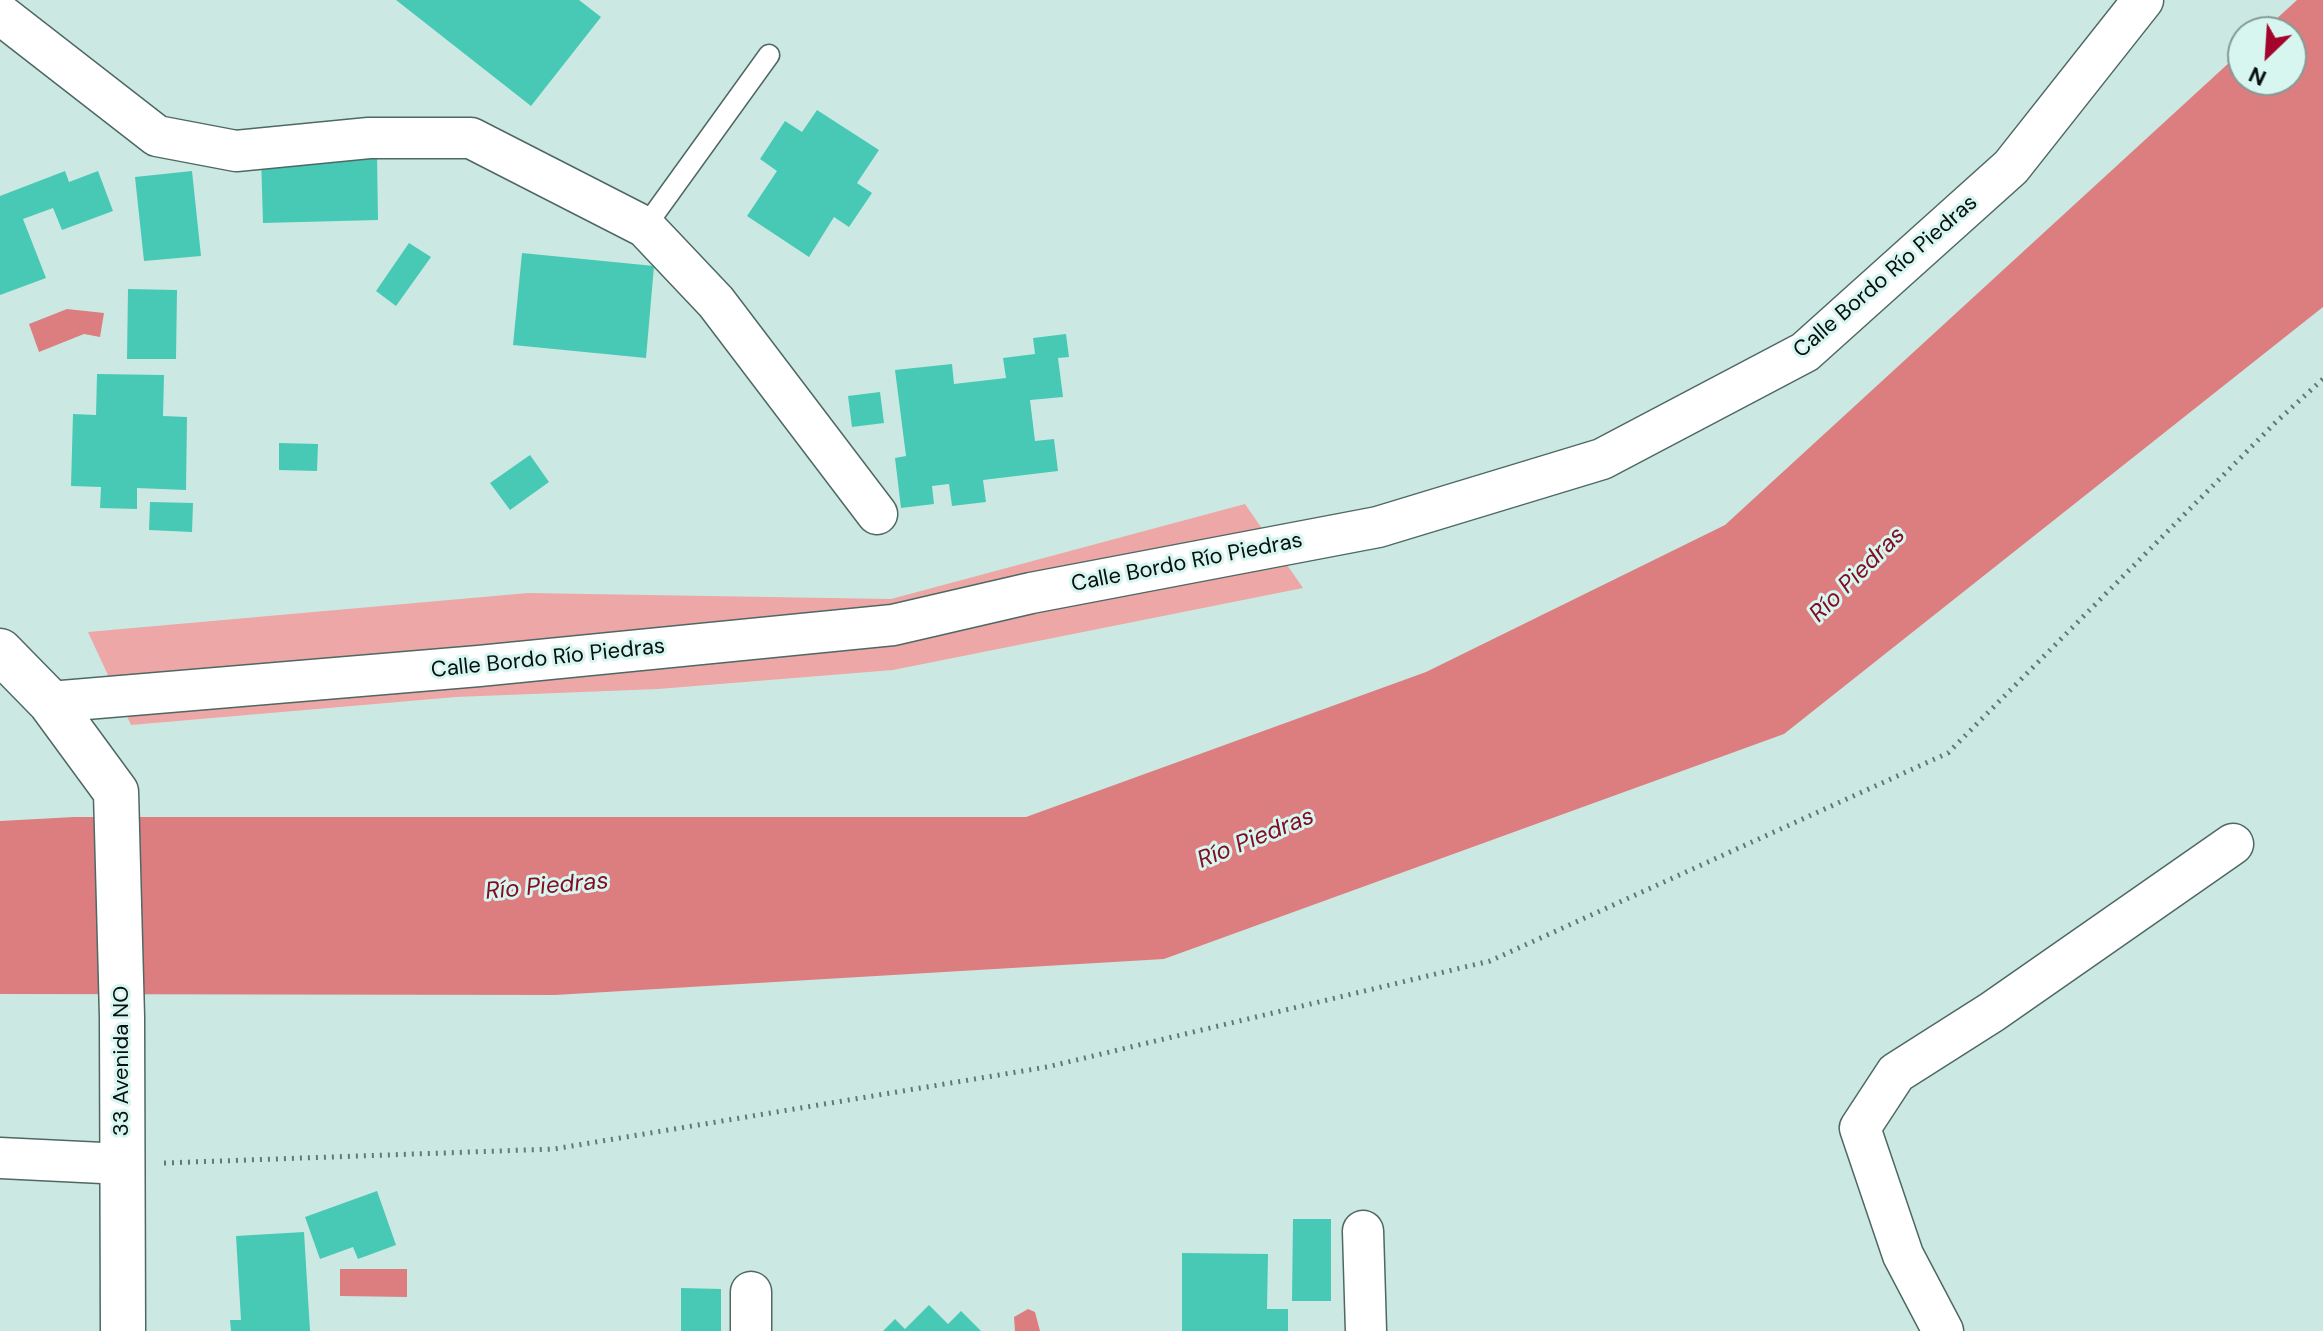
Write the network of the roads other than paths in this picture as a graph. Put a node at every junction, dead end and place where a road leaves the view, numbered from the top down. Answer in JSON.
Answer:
{"nodes":[{"id":1,"x":2143,"y":0,"type":"edge"},
{"id":2,"x":0,"y":14,"type":"edge"},
{"id":3,"x":769,"y":55,"type":"dead end"},
{"id":4,"x":645,"y":227,"type":"junction"},
{"id":5,"x":877,"y":514,"type":"dead end"},
{"id":6,"x":0,"y":651,"type":"edge"},
{"id":7,"x":50,"y":702,"type":"junction"},
{"id":8,"x":2233,"y":844,"type":"dead end"},
{"id":9,"x":0,"y":1158,"type":"edge"},
{"id":10,"x":123,"y":1164,"type":"junction"},
{"id":11,"x":1363,"y":1231,"type":"dead end"},
{"id":12,"x":123,"y":1331,"type":"edge"},
{"id":13,"x":1366,"y":1331,"type":"edge"},
{"id":14,"x":1943,"y":1331,"type":"edge"}],
"edges":[{"from":1,"to":7,"type":"street","name":"Calle Bordo Río Piedras"},
{"from":2,"to":4,"type":"street"},
{"from":3,"to":4,"type":"lane"},
{"from":4,"to":5,"type":"street"},
{"from":6,"to":7,"type":"street"},
{"from":7,"to":10,"type":"street","name":"33 Avenida NO"},
{"from":8,"to":14,"type":"street"},
{"from":9,"to":10,"type":"street"},
{"from":10,"to":12,"type":"street","name":"33 Avenida NO"},
{"from":11,"to":13,"type":"street"}]}
